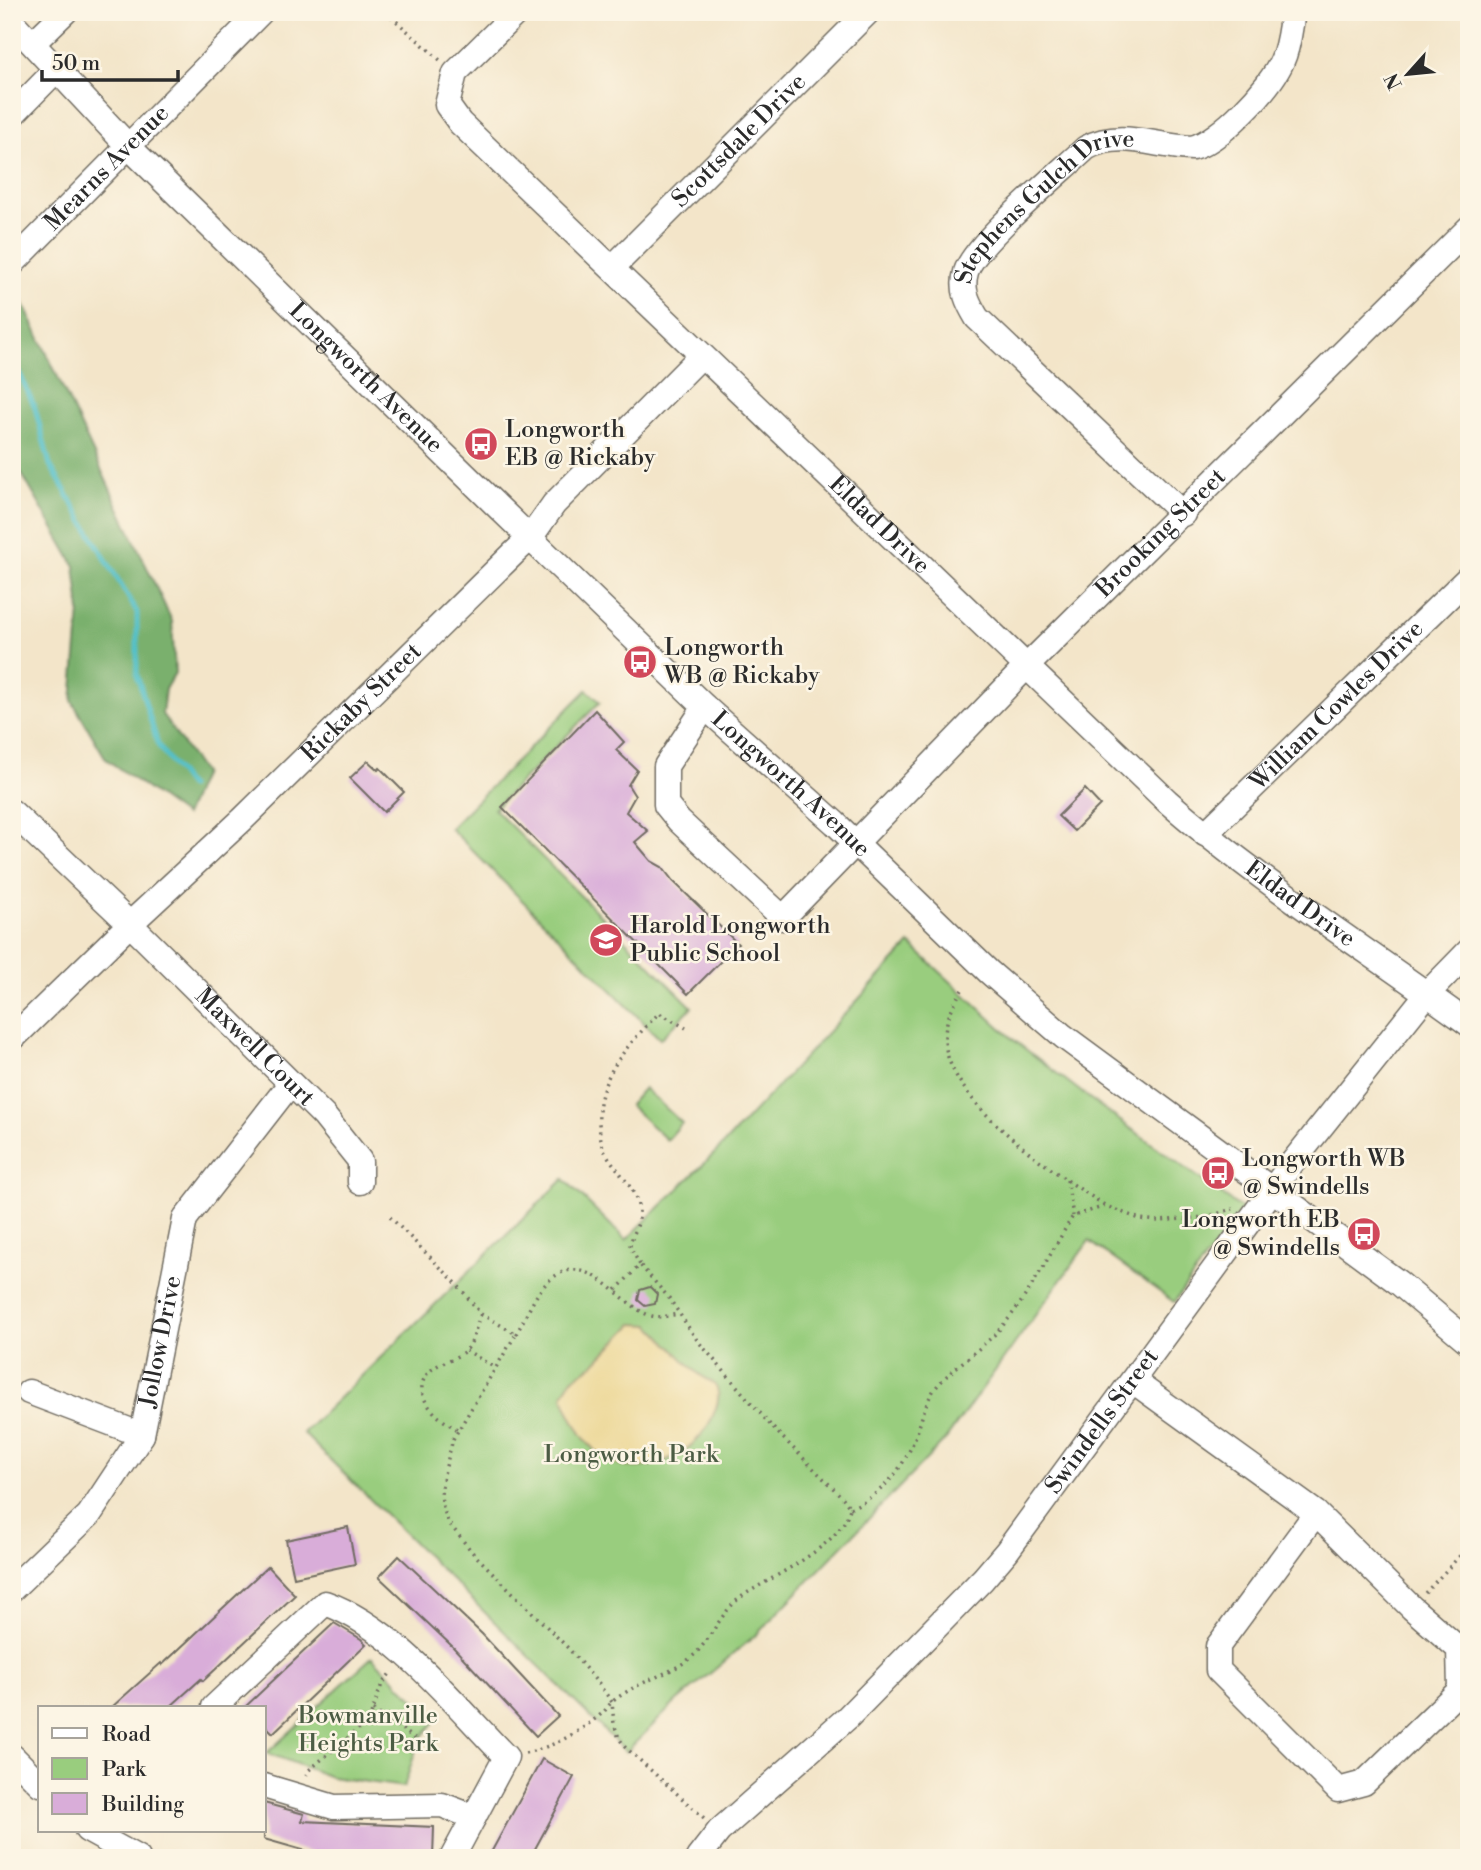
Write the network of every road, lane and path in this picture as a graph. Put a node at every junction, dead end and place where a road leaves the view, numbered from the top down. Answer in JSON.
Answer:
{"nodes":[{"id":1,"x":65,"y":12,"type":"edge"},
{"id":2,"x":261,"y":12,"type":"edge"},
{"id":3,"x":386,"y":12,"type":"edge"},
{"id":4,"x":517,"y":12,"type":"edge"},
{"id":5,"x":868,"y":12,"type":"edge"},
{"id":6,"x":1293,"y":12,"type":"edge"},
{"id":7,"x":12,"y":22,"type":"edge"},
{"id":8,"x":33,"y":43,"type":"junction"},
{"id":9,"x":57,"y":69,"type":"junction"},
{"id":10,"x":455,"y":73,"type":"junction"},
{"id":11,"x":12,"y":115,"type":"edge"},
{"id":12,"x":130,"y":147,"type":"junction"},
{"id":13,"x":1469,"y":228,"type":"edge"},
{"id":14,"x":12,"y":264,"type":"edge"},
{"id":15,"x":612,"y":268,"type":"junction"},
{"id":16,"x":701,"y":356,"type":"junction"},
{"id":17,"x":1183,"y":513,"type":"junction"},
{"id":18,"x":530,"y":538,"type":"junction"},
{"id":19,"x":1469,"y":577,"type":"edge"},
{"id":20,"x":1027,"y":666,"type":"junction"},
{"id":21,"x":705,"y":707,"type":"junction"},
{"id":22,"x":12,"y":812,"type":"edge"},
{"id":23,"x":1205,"y":834,"type":"junction"},
{"id":24,"x":856,"y":843,"type":"junction"},
{"id":25,"x":130,"y":924,"type":"junction"},
{"id":26,"x":1469,"y":951,"type":"edge"},
{"id":27,"x":962,"y":990,"type":"dead end"},
{"id":28,"x":1427,"y":993,"type":"junction"},
{"id":29,"x":1469,"y":1024,"type":"edge"},
{"id":30,"x":686,"y":1028,"type":"dead end"},
{"id":31,"x":12,"y":1039,"type":"edge"},
{"id":32,"x":290,"y":1084,"type":"junction"},
{"id":33,"x":1066,"y":1179,"type":"junction"},
{"id":34,"x":360,"y":1182,"type":"dead end"},
{"id":35,"x":1272,"y":1189,"type":"junction"},
{"id":36,"x":1106,"y":1206,"type":"junction"},
{"id":37,"x":1240,"y":1207,"type":"dead end"},
{"id":38,"x":1073,"y":1216,"type":"junction"},
{"id":39,"x":390,"y":1217,"type":"dead end"},
{"id":40,"x":640,"y":1265,"type":"junction"},
{"id":41,"x":617,"y":1290,"type":"junction"},
{"id":42,"x":481,"y":1314,"type":"junction"},
{"id":43,"x":679,"y":1314,"type":"junction"},
{"id":44,"x":516,"y":1334,"type":"junction"},
{"id":45,"x":1469,"y":1342,"type":"edge"},
{"id":46,"x":469,"y":1351,"type":"junction"},
{"id":47,"x":495,"y":1368,"type":"junction"},
{"id":48,"x":1133,"y":1381,"type":"junction"},
{"id":49,"x":29,"y":1392,"type":"dead end"},
{"id":50,"x":458,"y":1429,"type":"junction"},
{"id":51,"x":142,"y":1435,"type":"junction"},
{"id":52,"x":850,"y":1508,"type":"junction"},
{"id":53,"x":1316,"y":1513,"type":"junction"},
{"id":54,"x":1469,"y":1546,"type":"edge"},
{"id":55,"x":12,"y":1589,"type":"edge"},
{"id":56,"x":1412,"y":1608,"type":"junction"},
{"id":57,"x":405,"y":1653,"type":"junction"},
{"id":58,"x":612,"y":1702,"type":"junction"},
{"id":59,"x":215,"y":1706,"type":"edge"},
{"id":60,"x":373,"y":1710,"type":"junction"},
{"id":61,"x":416,"y":1740,"type":"dead end"},
{"id":62,"x":12,"y":1756,"type":"edge"},
{"id":63,"x":506,"y":1757,"type":"junction"},
{"id":64,"x":38,"y":1782,"type":"edge"},
{"id":65,"x":266,"y":1787,"type":"edge"},
{"id":66,"x":293,"y":1795,"type":"junction"},
{"id":67,"x":474,"y":1817,"type":"junction"},
{"id":68,"x":719,"y":1831,"type":"junction"},
{"id":69,"x":91,"y":1832,"type":"edge"},
{"id":70,"x":138,"y":1858,"type":"edge"},
{"id":71,"x":452,"y":1858,"type":"edge"},
{"id":72,"x":698,"y":1858,"type":"edge"}],
"edges":[{"from":1,"to":8,"type":"street"},
{"from":2,"to":12,"type":"street","name":"Mearns Avenue"},
{"from":3,"to":10,"type":"path"},
{"from":4,"to":10,"type":"street"},
{"from":5,"to":15,"type":"street","name":"Scottsdale Drive"},
{"from":6,"to":17,"type":"street","name":"Stephens Gulch Drive"},
{"from":7,"to":8,"type":"street","name":"Longworth Avenue"},
{"from":8,"to":9,"type":"street","name":"Longworth Avenue"},
{"from":9,"to":11,"type":"street"},
{"from":9,"to":12,"type":"street","name":"Longworth Avenue"},
{"from":10,"to":15,"type":"street","name":"Eldad Drive"},
{"from":12,"to":14,"type":"street","name":"Mearns Avenue"},
{"from":12,"to":18,"type":"street","name":"Longworth Avenue"},
{"from":13,"to":17,"type":"street","name":"Brooking Street"},
{"from":15,"to":16,"type":"street","name":"Eldad Drive"},
{"from":16,"to":18,"type":"street","name":"Rickaby Street"},
{"from":16,"to":20,"type":"street","name":"Eldad Drive"},
{"from":17,"to":20,"type":"street","name":"Brooking Street"},
{"from":18,"to":21,"type":"street","name":"Longworth Avenue"},
{"from":18,"to":25,"type":"street","name":"Rickaby Street"},
{"from":19,"to":23,"type":"street","name":"William Cowles Drive"},
{"from":20,"to":23,"type":"street","name":"Eldad Drive"},
{"from":20,"to":24,"type":"street","name":"Brooking Street"},
{"from":21,"to":24,"type":"street","name":"Longworth Avenue"},
{"from":21,"to":24,"type":"street","name":"Brooking Street"},
{"from":22,"to":25,"type":"street","name":"Maxwell Court"},
{"from":23,"to":28,"type":"street","name":"Eldad Drive"},
{"from":24,"to":35,"type":"street","name":"Longworth Avenue"},
{"from":25,"to":31,"type":"street","name":"Rickaby Street"},
{"from":25,"to":32,"type":"street","name":"Maxwell Court"},
{"from":26,"to":28,"type":"street","name":"Swindells Street"},
{"from":27,"to":33,"type":"path"},
{"from":28,"to":29,"type":"street","name":"Eldad Drive"},
{"from":28,"to":35,"type":"street","name":"Swindells Street"},
{"from":30,"to":40,"type":"path"},
{"from":32,"to":34,"type":"street","name":"Maxwell Court"},
{"from":32,"to":51,"type":"street","name":"Jollow Drive"},
{"from":33,"to":36,"type":"path"},
{"from":33,"to":38,"type":"path"},
{"from":35,"to":45,"type":"street","name":"Longworth Avenue"},
{"from":35,"to":48,"type":"street","name":"Swindells Street"},
{"from":36,"to":37,"type":"path"},
{"from":36,"to":38,"type":"path"},
{"from":38,"to":52,"type":"path"},
{"from":39,"to":42,"type":"path"},
{"from":40,"to":41,"type":"path"},
{"from":40,"to":43,"type":"path"},
{"from":41,"to":43,"type":"path"},
{"from":41,"to":44,"type":"path"},
{"from":42,"to":44,"type":"path"},
{"from":42,"to":46,"type":"path"},
{"from":43,"to":52,"type":"path"},
{"from":44,"to":47,"type":"path"},
{"from":46,"to":47,"type":"path"},
{"from":46,"to":50,"type":"path"},
{"from":47,"to":50,"type":"path"},
{"from":48,"to":53,"type":"street"},
{"from":48,"to":68,"type":"street","name":"Swindells Street"},
{"from":49,"to":51,"type":"street"},
{"from":50,"to":58,"type":"path"},
{"from":51,"to":55,"type":"street","name":"Jollow Drive"},
{"from":52,"to":58,"type":"path"},
{"from":53,"to":56,"type":"street"},
{"from":53,"to":56,"type":"street"},
{"from":54,"to":56,"type":"path"},
{"from":57,"to":59,"type":"street"},
{"from":57,"to":60,"type":"path"},
{"from":57,"to":63,"type":"street"},
{"from":58,"to":63,"type":"path"},
{"from":58,"to":68,"type":"path"},
{"from":60,"to":61,"type":"path"},
{"from":60,"to":66,"type":"path"},
{"from":62,"to":64,"type":"street"},
{"from":63,"to":67,"type":"street"},
{"from":65,"to":66,"type":"street"},
{"from":66,"to":67,"type":"street"},
{"from":67,"to":71,"type":"street"},
{"from":68,"to":72,"type":"street","name":"Swindells Street"},
{"from":69,"to":70,"type":"street"}]}
